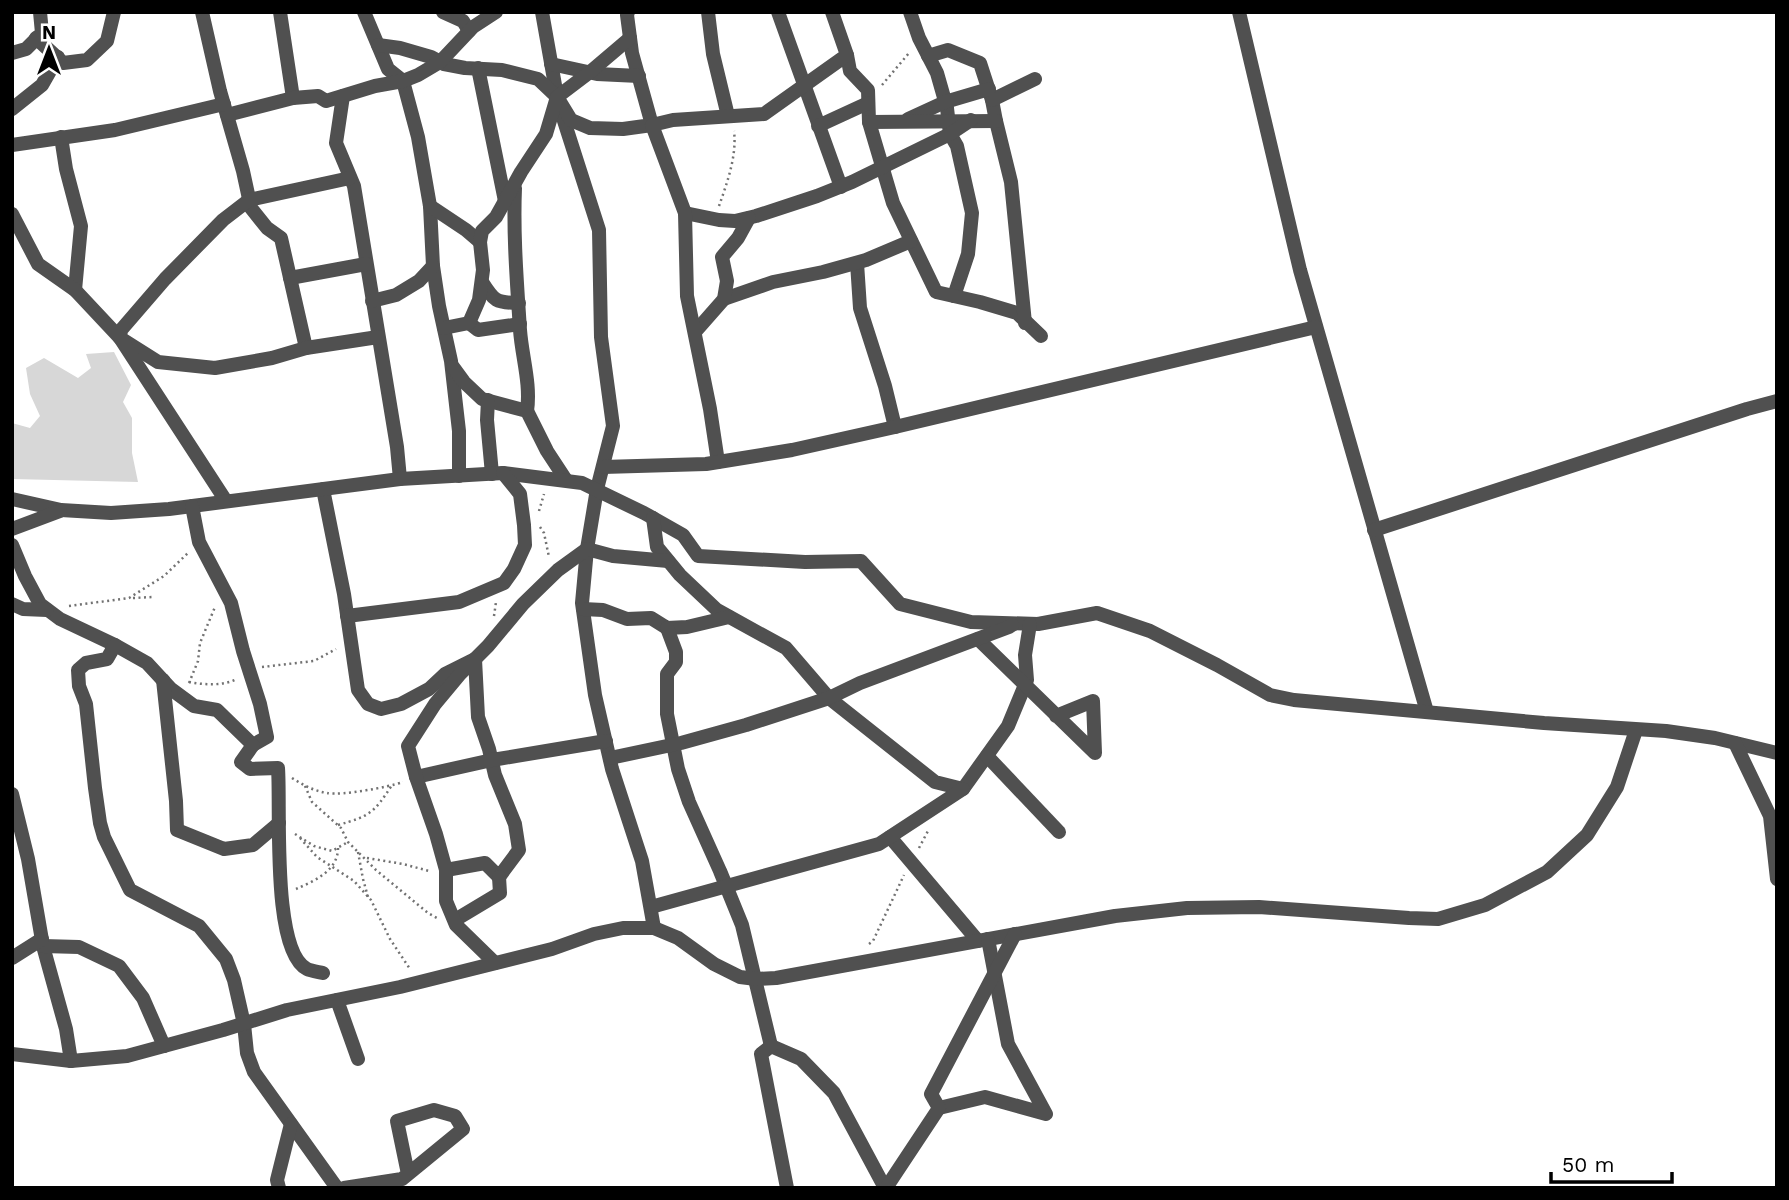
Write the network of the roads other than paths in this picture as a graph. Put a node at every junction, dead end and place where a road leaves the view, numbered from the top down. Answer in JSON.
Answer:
{"nodes":[{"id":1,"x":40,"y":12,"type":"edge"},
{"id":2,"x":114,"y":12,"type":"edge"},
{"id":3,"x":202,"y":12,"type":"edge"},
{"id":4,"x":280,"y":12,"type":"edge"},
{"id":5,"x":364,"y":12,"type":"edge"},
{"id":6,"x":443,"y":12,"type":"edge"},
{"id":7,"x":496,"y":12,"type":"edge"},
{"id":8,"x":542,"y":12,"type":"edge"},
{"id":9,"x":628,"y":12,"type":"edge"},
{"id":10,"x":708,"y":12,"type":"edge"},
{"id":11,"x":778,"y":12,"type":"edge"},
{"id":12,"x":832,"y":12,"type":"edge"},
{"id":13,"x":910,"y":12,"type":"edge"},
{"id":14,"x":1239,"y":12,"type":"edge"},
{"id":15,"x":469,"y":31,"type":"junction"},
{"id":16,"x":37,"y":38,"type":"junction"},
{"id":17,"x":630,"y":38,"type":"junction"},
{"id":18,"x":378,"y":45,"type":"junction"},
{"id":19,"x":12,"y":53,"type":"edge"},
{"id":20,"x":847,"y":55,"type":"junction"},
{"id":21,"x":928,"y":56,"type":"junction"},
{"id":22,"x":58,"y":57,"type":"junction"},
{"id":23,"x":440,"y":62,"type":"junction"},
{"id":24,"x":551,"y":64,"type":"junction"},
{"id":25,"x":478,"y":68,"type":"junction"},
{"id":26,"x":590,"y":72,"type":"junction"},
{"id":27,"x":639,"y":76,"type":"junction"},
{"id":28,"x":1035,"y":79,"type":"dead end"},
{"id":29,"x":403,"y":81,"type":"junction"},
{"id":30,"x":804,"y":85,"type":"junction"},
{"id":31,"x":990,"y":94,"type":"junction"},
{"id":32,"x":344,"y":96,"type":"junction"},
{"id":33,"x":557,"y":97,"type":"junction"},
{"id":34,"x":293,"y":99,"type":"junction"},
{"id":35,"x":945,"y":102,"type":"junction"},
{"id":36,"x":868,"y":103,"type":"junction"},
{"id":37,"x":12,"y":109,"type":"edge"},
{"id":38,"x":225,"y":110,"type":"junction"},
{"id":39,"x":727,"y":116,"type":"junction"},
{"id":40,"x":902,"y":121,"type":"junction"},
{"id":41,"x":996,"y":121,"type":"junction"},
{"id":42,"x":869,"y":122,"type":"junction"},
{"id":43,"x":652,"y":125,"type":"junction"},
{"id":44,"x":818,"y":126,"type":"junction"},
{"id":45,"x":950,"y":127,"type":"junction"},
{"id":46,"x":61,"y":137,"type":"junction"},
{"id":47,"x":12,"y":145,"type":"edge"},
{"id":48,"x":883,"y":168,"type":"junction"},
{"id":49,"x":350,"y":178,"type":"junction"},
{"id":50,"x":515,"y":183,"type":"junction"},
{"id":51,"x":841,"y":187,"type":"junction"},
{"id":52,"x":249,"y":201,"type":"junction"},
{"id":53,"x":505,"y":201,"type":"junction"},
{"id":54,"x":430,"y":206,"type":"junction"},
{"id":55,"x":685,"y":213,"type":"junction"},
{"id":56,"x":12,"y":214,"type":"edge"},
{"id":57,"x":749,"y":218,"type":"junction"},
{"id":58,"x":911,"y":241,"type":"junction"},
{"id":59,"x":480,"y":242,"type":"junction"},
{"id":60,"x":858,"y":263,"type":"junction"},
{"id":61,"x":366,"y":264,"type":"junction"},
{"id":62,"x":433,"y":267,"type":"junction"},
{"id":63,"x":290,"y":278,"type":"junction"},
{"id":64,"x":482,"y":282,"type":"junction"},
{"id":65,"x":75,"y":290,"type":"junction"},
{"id":66,"x":954,"y":296,"type":"junction"},
{"id":67,"x":724,"y":299,"type":"junction"},
{"id":68,"x":372,"y":301,"type":"junction"},
{"id":69,"x":519,"y":303,"type":"junction"},
{"id":70,"x":469,"y":323,"type":"junction"},
{"id":71,"x":1026,"y":323,"type":"junction"},
{"id":72,"x":520,"y":324,"type":"junction"},
{"id":73,"x":1316,"y":327,"type":"junction"},
{"id":74,"x":444,"y":328,"type":"junction"},
{"id":75,"x":695,"y":332,"type":"junction"},
{"id":76,"x":1041,"y":336,"type":"dead end"},
{"id":77,"x":378,"y":337,"type":"junction"},
{"id":78,"x":120,"y":338,"type":"junction"},
{"id":79,"x":306,"y":348,"type":"junction"},
{"id":80,"x":452,"y":365,"type":"junction"},
{"id":81,"x":488,"y":400,"type":"junction"},
{"id":82,"x":1777,"y":401,"type":"edge"},
{"id":83,"x":527,"y":411,"type":"junction"},
{"id":84,"x":895,"y":427,"type":"junction"},
{"id":85,"x":718,"y":462,"type":"junction"},
{"id":86,"x":603,"y":467,"type":"junction"},
{"id":87,"x":497,"y":473,"type":"junction"},
{"id":88,"x":459,"y":476,"type":"junction"},
{"id":89,"x":400,"y":479,"type":"junction"},
{"id":90,"x":566,"y":480,"type":"junction"},
{"id":91,"x":323,"y":489,"type":"junction"},
{"id":92,"x":597,"y":489,"type":"junction"},
{"id":93,"x":12,"y":499,"type":"edge"},
{"id":94,"x":226,"y":501,"type":"junction"},
{"id":95,"x":192,"y":506,"type":"junction"},
{"id":96,"x":61,"y":510,"type":"junction"},
{"id":97,"x":653,"y":518,"type":"junction"},
{"id":98,"x":12,"y":529,"type":"edge"},
{"id":99,"x":1374,"y":530,"type":"junction"},
{"id":100,"x":12,"y":545,"type":"edge"},
{"id":101,"x":587,"y":549,"type":"junction"},
{"id":102,"x":668,"y":561,"type":"junction"},
{"id":103,"x":12,"y":604,"type":"edge"},
{"id":104,"x":46,"y":609,"type":"junction"},
{"id":105,"x":583,"y":609,"type":"junction"},
{"id":106,"x":347,"y":617,"type":"junction"},
{"id":107,"x":729,"y":617,"type":"junction"},
{"id":108,"x":1014,"y":623,"type":"junction"},
{"id":109,"x":1030,"y":624,"type":"junction"},
{"id":110,"x":667,"y":628,"type":"junction"},
{"id":111,"x":978,"y":639,"type":"junction"},
{"id":112,"x":115,"y":645,"type":"junction"},
{"id":113,"x":475,"y":659,"type":"junction"},
{"id":114,"x":163,"y":680,"type":"junction"},
{"id":115,"x":1025,"y":685,"type":"junction"},
{"id":116,"x":829,"y":698,"type":"junction"},
{"id":117,"x":1427,"y":712,"type":"junction"},
{"id":118,"x":1056,"y":716,"type":"dead end"},
{"id":119,"x":1636,"y":730,"type":"junction"},
{"id":120,"x":606,"y":741,"type":"junction"},
{"id":121,"x":1735,"y":743,"type":"junction"},
{"id":122,"x":674,"y":744,"type":"junction"},
{"id":123,"x":253,"y":745,"type":"junction"},
{"id":124,"x":1777,"y":753,"type":"edge"},
{"id":125,"x":987,"y":756,"type":"junction"},
{"id":126,"x":610,"y":758,"type":"junction"},
{"id":127,"x":492,"y":760,"type":"junction"},
{"id":128,"x":416,"y":777,"type":"junction"},
{"id":129,"x":963,"y":789,"type":"junction"},
{"id":130,"x":12,"y":794,"type":"edge"},
{"id":131,"x":279,"y":819,"type":"junction"},
{"id":132,"x":1059,"y":832,"type":"dead end"},
{"id":133,"x":890,"y":837,"type":"junction"},
{"id":134,"x":446,"y":873,"type":"junction"},
{"id":135,"x":499,"y":877,"type":"junction"},
{"id":136,"x":1777,"y":879,"type":"edge"},
{"id":137,"x":726,"y":886,"type":"junction"},
{"id":138,"x":651,"y":907,"type":"junction"},
{"id":139,"x":455,"y":920,"type":"junction"},
{"id":140,"x":654,"y":928,"type":"junction"},
{"id":141,"x":1015,"y":934,"type":"junction"},
{"id":142,"x":983,"y":940,"type":"junction"},
{"id":143,"x":43,"y":942,"type":"junction"},
{"id":144,"x":12,"y":958,"type":"edge"},
{"id":145,"x":495,"y":963,"type":"junction"},
{"id":146,"x":995,"y":971,"type":"junction"},
{"id":147,"x":323,"y":973,"type":"dead end"},
{"id":148,"x":756,"y":979,"type":"junction"},
{"id":149,"x":337,"y":1000,"type":"junction"},
{"id":150,"x":244,"y":1024,"type":"junction"},
{"id":151,"x":164,"y":1046,"type":"junction"},
{"id":152,"x":771,"y":1046,"type":"junction"},
{"id":153,"x":12,"y":1054,"type":"edge"},
{"id":154,"x":358,"y":1059,"type":"dead end"},
{"id":155,"x":71,"y":1061,"type":"junction"},
{"id":156,"x":939,"y":1108,"type":"junction"},
{"id":157,"x":291,"y":1124,"type":"junction"},
{"id":158,"x":402,"y":1180,"type":"edge"},
{"id":159,"x":279,"y":1188,"type":"edge"},
{"id":160,"x":337,"y":1188,"type":"edge"},
{"id":161,"x":344,"y":1188,"type":"edge"},
{"id":162,"x":787,"y":1188,"type":"edge"},
{"id":163,"x":886,"y":1188,"type":"edge"}],
"edges":[{"from":1,"to":16,"type":"street"},
{"from":2,"to":22,"type":"street"},
{"from":3,"to":38,"type":"street"},
{"from":4,"to":34,"type":"street"},
{"from":5,"to":18,"type":"street"},
{"from":6,"to":15,"type":"street"},
{"from":7,"to":15,"type":"street"},
{"from":8,"to":24,"type":"street"},
{"from":9,"to":17,"type":"street"},
{"from":10,"to":39,"type":"street"},
{"from":11,"to":30,"type":"street"},
{"from":12,"to":20,"type":"street"},
{"from":13,"to":21,"type":"street"},
{"from":14,"to":73,"type":"street"},
{"from":15,"to":23,"type":"street"},
{"from":16,"to":19,"type":"street"},
{"from":16,"to":22,"type":"street"},
{"from":17,"to":26,"type":"street"},
{"from":17,"to":27,"type":"street"},
{"from":18,"to":23,"type":"street"},
{"from":18,"to":29,"type":"street"},
{"from":20,"to":30,"type":"street"},
{"from":20,"to":36,"type":"street"},
{"from":21,"to":31,"type":"street"},
{"from":21,"to":35,"type":"street"},
{"from":22,"to":37,"type":"street"},
{"from":23,"to":25,"type":"street"},
{"from":23,"to":29,"type":"street"},
{"from":24,"to":26,"type":"street"},
{"from":24,"to":33,"type":"street"},
{"from":25,"to":33,"type":"street"},
{"from":25,"to":53,"type":"street"},
{"from":26,"to":27,"type":"street"},
{"from":26,"to":33,"type":"street"},
{"from":27,"to":43,"type":"street"},
{"from":28,"to":31,"type":"street"},
{"from":29,"to":32,"type":"street"},
{"from":29,"to":54,"type":"street"},
{"from":30,"to":39,"type":"street"},
{"from":30,"to":44,"type":"street"},
{"from":31,"to":35,"type":"street"},
{"from":31,"to":41,"type":"street"},
{"from":32,"to":34,"type":"street"},
{"from":32,"to":49,"type":"street"},
{"from":33,"to":43,"type":"street"},
{"from":33,"to":50,"type":"street"},
{"from":33,"to":86,"type":"street"},
{"from":34,"to":38,"type":"street"},
{"from":35,"to":40,"type":"street"},
{"from":35,"to":45,"type":"street"},
{"from":36,"to":42,"type":"street"},
{"from":36,"to":44,"type":"street"},
{"from":38,"to":46,"type":"street"},
{"from":38,"to":52,"type":"street"},
{"from":39,"to":43,"type":"street"},
{"from":40,"to":42,"type":"street"},
{"from":40,"to":45,"type":"street"},
{"from":41,"to":45,"type":"street"},
{"from":41,"to":71,"type":"street"},
{"from":42,"to":48,"type":"street"},
{"from":43,"to":55,"type":"street"},
{"from":44,"to":51,"type":"street"},
{"from":45,"to":48,"type":"street"},
{"from":45,"to":66,"type":"street"},
{"from":46,"to":47,"type":"street"},
{"from":46,"to":65,"type":"street"},
{"from":48,"to":51,"type":"street"},
{"from":48,"to":58,"type":"street"},
{"from":49,"to":52,"type":"street"},
{"from":49,"to":61,"type":"street"},
{"from":50,"to":53,"type":"street"},
{"from":50,"to":69,"type":"street"},
{"from":51,"to":57,"type":"street"},
{"from":52,"to":63,"type":"street"},
{"from":52,"to":78,"type":"street"},
{"from":53,"to":59,"type":"street"},
{"from":54,"to":59,"type":"street"},
{"from":54,"to":62,"type":"street"},
{"from":55,"to":57,"type":"street"},
{"from":55,"to":75,"type":"street"},
{"from":56,"to":65,"type":"street"},
{"from":57,"to":67,"type":"street"},
{"from":58,"to":60,"type":"street"},
{"from":58,"to":66,"type":"street"},
{"from":59,"to":64,"type":"street"},
{"from":60,"to":67,"type":"street"},
{"from":60,"to":84,"type":"street"},
{"from":61,"to":63,"type":"street"},
{"from":61,"to":68,"type":"street"},
{"from":62,"to":68,"type":"street"},
{"from":62,"to":74,"type":"street"},
{"from":63,"to":79,"type":"street"},
{"from":64,"to":69,"type":"street"},
{"from":64,"to":70,"type":"street"},
{"from":65,"to":78,"type":"street"},
{"from":66,"to":71,"type":"street"},
{"from":67,"to":75,"type":"street"},
{"from":68,"to":77,"type":"street"},
{"from":69,"to":72,"type":"street"},
{"from":70,"to":72,"type":"street"},
{"from":70,"to":74,"type":"street"},
{"from":71,"to":76,"type":"street"},
{"from":72,"to":83,"type":"street"},
{"from":73,"to":84,"type":"street"},
{"from":73,"to":99,"type":"street"},
{"from":74,"to":80,"type":"street"},
{"from":75,"to":85,"type":"street"},
{"from":77,"to":79,"type":"street"},
{"from":77,"to":89,"type":"street"},
{"from":78,"to":79,"type":"street"},
{"from":78,"to":94,"type":"street"},
{"from":80,"to":81,"type":"street"},
{"from":80,"to":88,"type":"street"},
{"from":81,"to":83,"type":"street"},
{"from":81,"to":87,"type":"street"},
{"from":82,"to":99,"type":"street"},
{"from":83,"to":90,"type":"street"},
{"from":84,"to":85,"type":"street"},
{"from":85,"to":86,"type":"street"},
{"from":86,"to":92,"type":"street"},
{"from":87,"to":88,"type":"street"},
{"from":87,"to":90,"type":"street"},
{"from":87,"to":106,"type":"street"},
{"from":88,"to":89,"type":"street"},
{"from":89,"to":91,"type":"street"},
{"from":90,"to":92,"type":"street"},
{"from":91,"to":94,"type":"street"},
{"from":91,"to":106,"type":"street"},
{"from":92,"to":97,"type":"street"},
{"from":92,"to":101,"type":"street"},
{"from":93,"to":96,"type":"street"},
{"from":94,"to":95,"type":"street"},
{"from":95,"to":96,"type":"street"},
{"from":95,"to":123,"type":"street"},
{"from":96,"to":98,"type":"street"},
{"from":97,"to":102,"type":"street"},
{"from":97,"to":108,"type":"street"},
{"from":99,"to":117,"type":"street"},
{"from":100,"to":104,"type":"street"},
{"from":101,"to":102,"type":"street"},
{"from":101,"to":105,"type":"street"},
{"from":101,"to":113,"type":"street"},
{"from":102,"to":107,"type":"street"},
{"from":103,"to":104,"type":"street"},
{"from":104,"to":112,"type":"street"},
{"from":105,"to":110,"type":"street"},
{"from":105,"to":120,"type":"street"},
{"from":106,"to":113,"type":"street"},
{"from":107,"to":110,"type":"street"},
{"from":107,"to":116,"type":"street"},
{"from":108,"to":109,"type":"street"},
{"from":108,"to":111,"type":"street"},
{"from":109,"to":115,"type":"street"},
{"from":109,"to":117,"type":"street"},
{"from":110,"to":122,"type":"street"},
{"from":111,"to":115,"type":"street"},
{"from":111,"to":116,"type":"street"},
{"from":112,"to":114,"type":"street"},
{"from":112,"to":150,"type":"street"},
{"from":113,"to":127,"type":"street"},
{"from":113,"to":128,"type":"street"},
{"from":114,"to":123,"type":"street"},
{"from":114,"to":131,"type":"street"},
{"from":115,"to":118,"type":"street"},
{"from":115,"to":125,"type":"street"},
{"from":116,"to":122,"type":"street"},
{"from":116,"to":129,"type":"street"},
{"from":117,"to":119,"type":"street"},
{"from":119,"to":121,"type":"street"},
{"from":119,"to":141,"type":"street"},
{"from":120,"to":126,"type":"street"},
{"from":120,"to":127,"type":"street"},
{"from":121,"to":124,"type":"street"},
{"from":121,"to":136,"type":"street"},
{"from":122,"to":126,"type":"street"},
{"from":122,"to":137,"type":"street"},
{"from":123,"to":131,"type":"street"},
{"from":125,"to":129,"type":"street"},
{"from":125,"to":132,"type":"street"},
{"from":126,"to":138,"type":"street"},
{"from":127,"to":128,"type":"street"},
{"from":127,"to":135,"type":"street"},
{"from":128,"to":134,"type":"street"},
{"from":129,"to":133,"type":"street"},
{"from":130,"to":143,"type":"street"},
{"from":131,"to":147,"type":"street"},
{"from":133,"to":137,"type":"street"},
{"from":133,"to":142,"type":"street"},
{"from":134,"to":135,"type":"street"},
{"from":134,"to":139,"type":"street"},
{"from":135,"to":139,"type":"street"},
{"from":137,"to":138,"type":"street"},
{"from":137,"to":148,"type":"street"},
{"from":138,"to":140,"type":"street"},
{"from":139,"to":145,"type":"street"},
{"from":140,"to":145,"type":"street"},
{"from":140,"to":148,"type":"street"},
{"from":141,"to":142,"type":"street"},
{"from":141,"to":146,"type":"street"},
{"from":142,"to":146,"type":"street"},
{"from":142,"to":148,"type":"street"},
{"from":143,"to":144,"type":"street"},
{"from":143,"to":151,"type":"street"},
{"from":143,"to":155,"type":"street"},
{"from":145,"to":149,"type":"street"},
{"from":146,"to":156,"type":"street"},
{"from":146,"to":156,"type":"street"},
{"from":148,"to":152,"type":"street"},
{"from":149,"to":150,"type":"street"},
{"from":149,"to":154,"type":"street"},
{"from":150,"to":151,"type":"street"},
{"from":150,"to":157,"type":"street"},
{"from":151,"to":155,"type":"street"},
{"from":152,"to":162,"type":"street"},
{"from":152,"to":163,"type":"street"},
{"from":153,"to":155,"type":"street"},
{"from":156,"to":163,"type":"street"},
{"from":157,"to":159,"type":"street"},
{"from":157,"to":160,"type":"street"},
{"from":158,"to":158,"type":"street"},
{"from":158,"to":161,"type":"street"}]}
